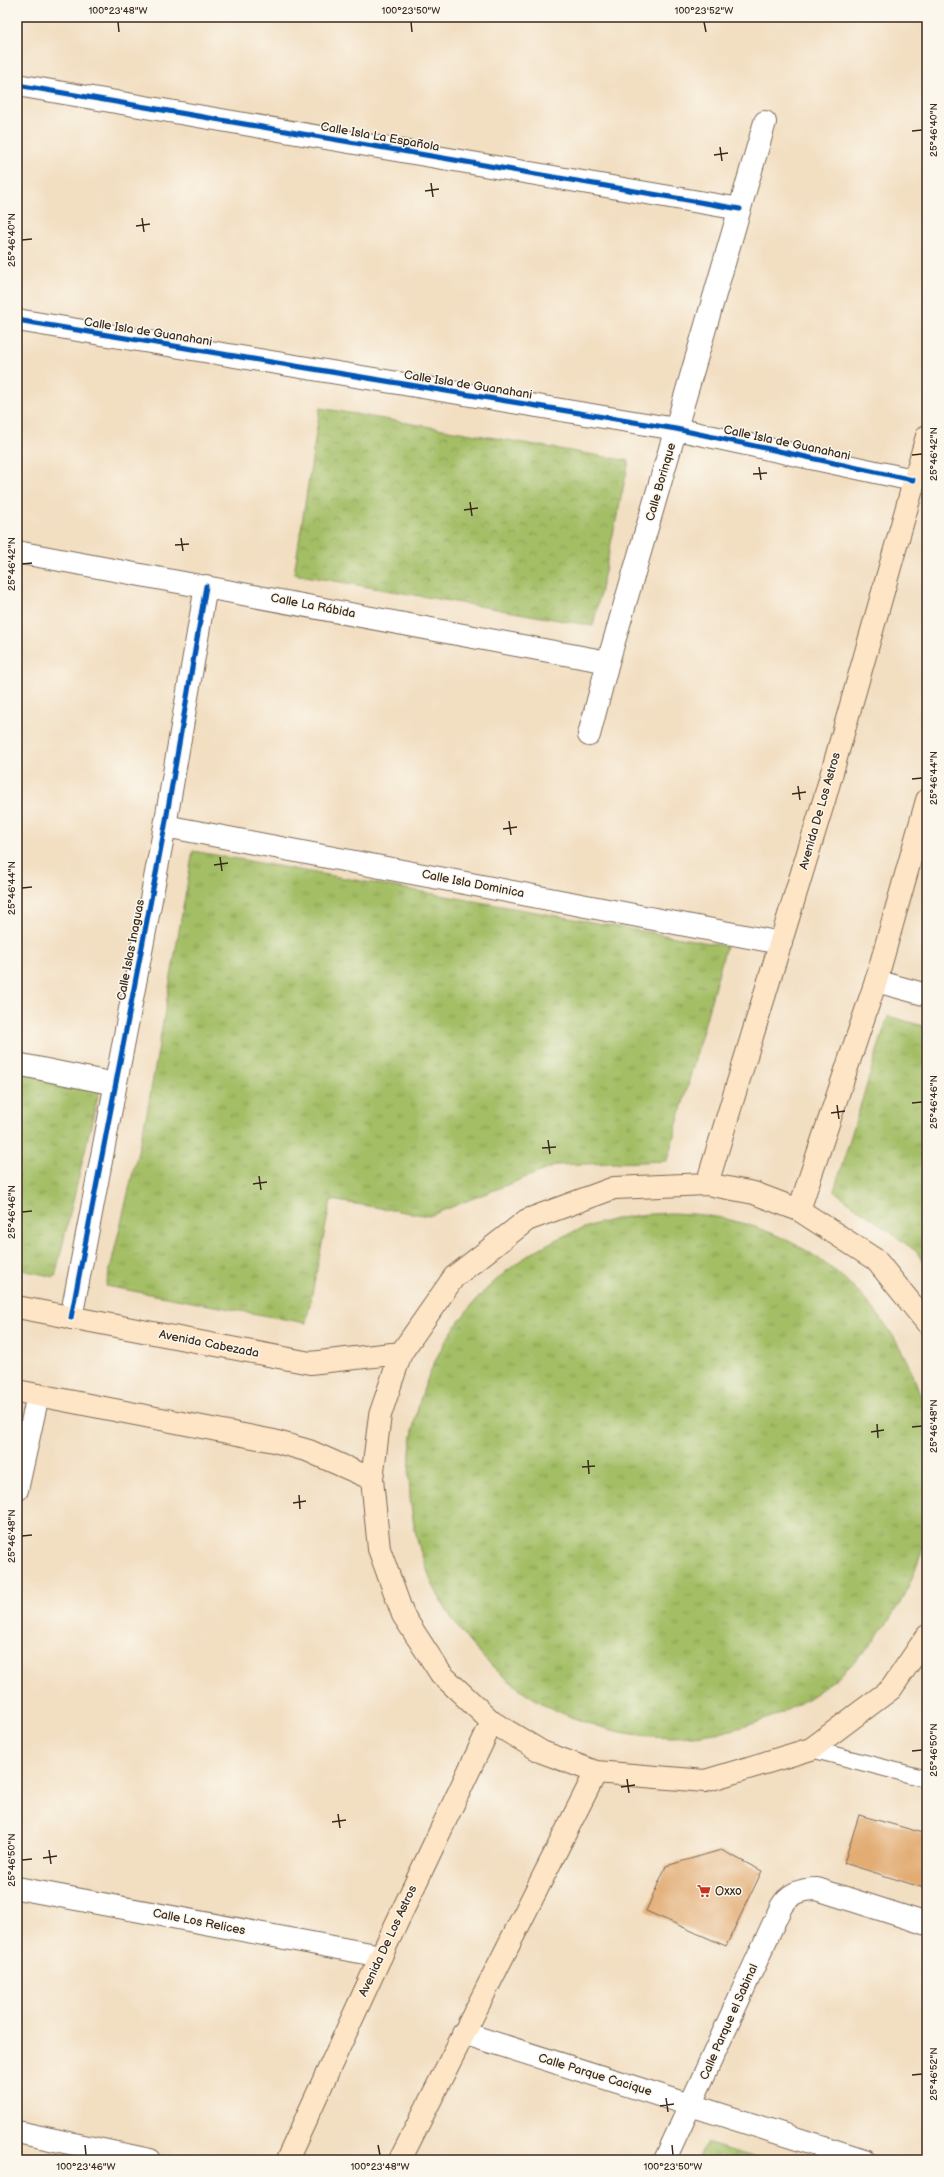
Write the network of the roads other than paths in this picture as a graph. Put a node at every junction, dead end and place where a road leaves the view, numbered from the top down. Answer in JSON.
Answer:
{"nodes":[{"id":1,"x":17,"y":85,"type":"edge"},
{"id":2,"x":766,"y":122,"type":"dead end"},
{"id":3,"x":740,"y":209,"type":"junction"},
{"id":4,"x":17,"y":320,"type":"edge"},
{"id":5,"x":676,"y":429,"type":"junction"},
{"id":6,"x":927,"y":436,"type":"edge"},
{"id":7,"x":913,"y":480,"type":"junction"},
{"id":8,"x":17,"y":552,"type":"edge"},
{"id":9,"x":206,"y":586,"type":"junction"},
{"id":10,"x":608,"y":662,"type":"junction"},
{"id":11,"x":589,"y":735,"type":"dead end"},
{"id":12,"x":927,"y":800,"type":"edge"},
{"id":13,"x":165,"y":826,"type":"junction"},
{"id":14,"x":781,"y":943,"type":"junction"},
{"id":15,"x":876,"y":981,"type":"junction"},
{"id":16,"x":927,"y":995,"type":"edge"},
{"id":17,"x":17,"y":1064,"type":"edge"},
{"id":18,"x":115,"y":1084,"type":"junction"},
{"id":19,"x":707,"y":1184,"type":"junction"},
{"id":20,"x":799,"y":1210,"type":"junction"},
{"id":21,"x":17,"y":1307,"type":"edge"},
{"id":22,"x":71,"y":1318,"type":"junction"},
{"id":23,"x":927,"y":1323,"type":"edge"},
{"id":24,"x":401,"y":1353,"type":"junction"},
{"id":25,"x":27,"y":1393,"type":"edge"},
{"id":26,"x":372,"y":1479,"type":"junction"},
{"id":27,"x":17,"y":1490,"type":"edge"},
{"id":28,"x":927,"y":1636,"type":"edge"},
{"id":29,"x":492,"y":1722,"type":"junction"},
{"id":30,"x":810,"y":1749,"type":"junction"},
{"id":31,"x":596,"y":1772,"type":"junction"},
{"id":32,"x":927,"y":1779,"type":"edge"},
{"id":33,"x":17,"y":1888,"type":"edge"},
{"id":34,"x":927,"y":1924,"type":"edge"},
{"id":35,"x":381,"y":1956,"type":"junction"},
{"id":36,"x":463,"y":2033,"type":"junction"},
{"id":37,"x":691,"y":2105,"type":"junction"},
{"id":38,"x":17,"y":2132,"type":"edge"},
{"id":39,"x":150,"y":2160,"type":"edge"},
{"id":40,"x":287,"y":2160,"type":"edge"},
{"id":41,"x":400,"y":2160,"type":"edge"},
{"id":42,"x":665,"y":2160,"type":"edge"},
{"id":43,"x":864,"y":2160,"type":"edge"}],
"edges":[{"from":1,"to":3,"type":"street","name":"Calle Isla La Española"},
{"from":2,"to":3,"type":"street","name":"Calle Borinque"},
{"from":3,"to":5,"type":"street","name":"Calle Borinque"},
{"from":4,"to":5,"type":"street","name":"Calle Isla de Guanahani"},
{"from":5,"to":7,"type":"street","name":"Calle Isla de Guanahani"},
{"from":5,"to":10,"type":"street","name":"Calle Borinque"},
{"from":6,"to":7,"type":"main road","name":"Avenida De Los Astros"},
{"from":7,"to":14,"type":"main road","name":"Avenida De Los Astros"},
{"from":8,"to":9,"type":"street","name":"Calle La Rábida"},
{"from":9,"to":10,"type":"street","name":"Calle La Rábida"},
{"from":9,"to":13,"type":"street","name":"Calle Islas Inaguas"},
{"from":10,"to":11,"type":"street","name":"Calle Borinque"},
{"from":12,"to":15,"type":"main road"},
{"from":13,"to":14,"type":"street","name":"Calle Isla Dominica"},
{"from":13,"to":18,"type":"street","name":"Calle Islas Inaguas"},
{"from":14,"to":19,"type":"main road","name":"Avenida De Los Astros"},
{"from":15,"to":16,"type":"street"},
{"from":15,"to":20,"type":"main road"},
{"from":17,"to":18,"type":"street"},
{"from":18,"to":22,"type":"street","name":"Calle Islas Inaguas"},
{"from":19,"to":20,"type":"main road"},
{"from":19,"to":24,"type":"main road"},
{"from":20,"to":23,"type":"main road"},
{"from":21,"to":22,"type":"main road","name":"Avenida Cabezada"},
{"from":22,"to":24,"type":"main road","name":"Avenida Cabezada"},
{"from":24,"to":26,"type":"main road"},
{"from":25,"to":26,"type":"main road"},
{"from":25,"to":27,"type":"street"},
{"from":26,"to":29,"type":"main road"},
{"from":28,"to":30,"type":"main road"},
{"from":29,"to":31,"type":"main road"},
{"from":29,"to":35,"type":"main road","name":"Avenida De Los Astros"},
{"from":30,"to":31,"type":"main road"},
{"from":30,"to":32,"type":"lane"},
{"from":31,"to":36,"type":"main road"},
{"from":33,"to":35,"type":"street","name":"Calle Los Relices"},
{"from":34,"to":37,"type":"street","name":"Calle Parque el Sabinal"},
{"from":35,"to":40,"type":"main road","name":"Avenida De Los Astros"},
{"from":36,"to":37,"type":"street","name":"Calle Parque Cacique"},
{"from":36,"to":41,"type":"main road"},
{"from":37,"to":42,"type":"street","name":"Calle Parque el Sabinal"},
{"from":37,"to":43,"type":"street","name":"Calle Parque Cacique"},
{"from":38,"to":39,"type":"street"}]}
